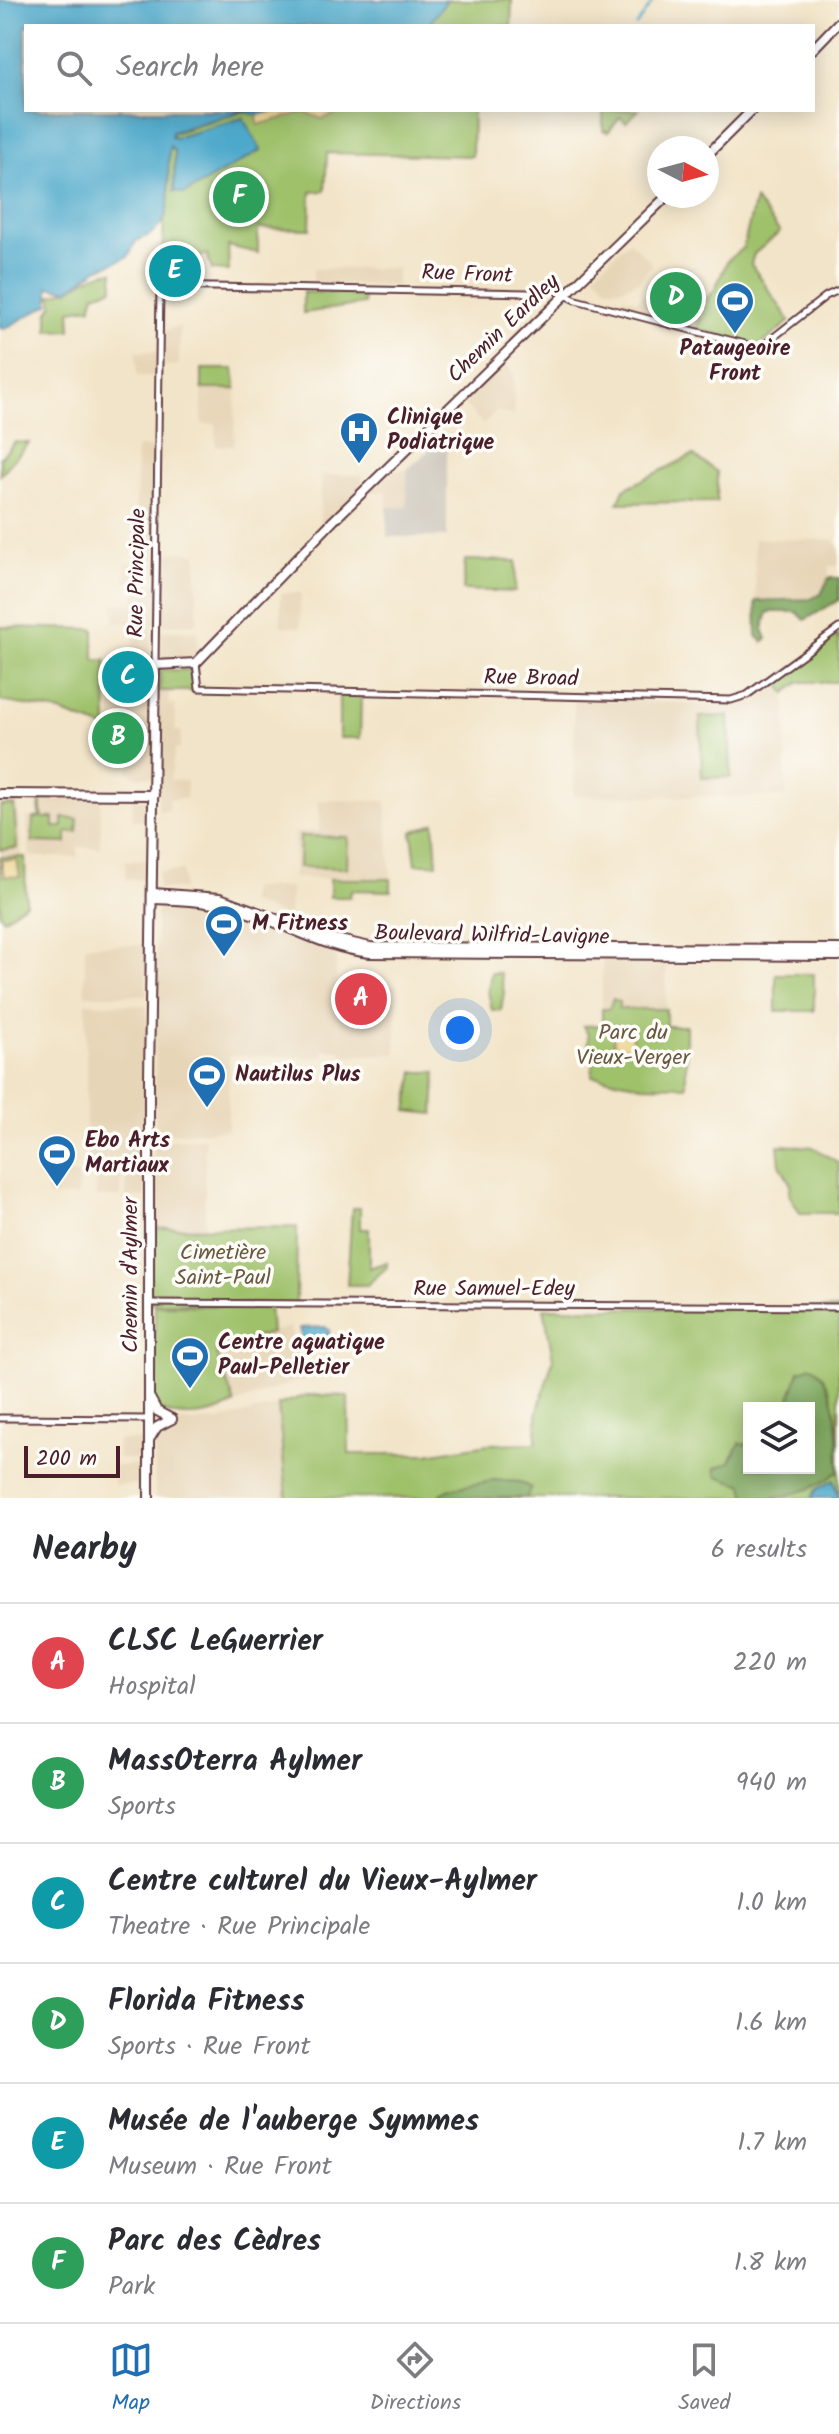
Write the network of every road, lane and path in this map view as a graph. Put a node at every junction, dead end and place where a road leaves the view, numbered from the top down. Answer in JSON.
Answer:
{"nodes":[{"id":1,"x":839,"y":22,"type":"edge"},
{"id":2,"x":815,"y":47,"type":"edge"},
{"id":3,"x":750,"y":112,"type":"edge"},
{"id":4,"x":719,"y":143,"type":"edge"},
{"id":5,"x":655,"y":208,"type":"edge"},
{"id":6,"x":160,"y":286,"type":"joint"},
{"id":7,"x":839,"y":290,"type":"edge"},
{"id":8,"x":566,"y":295,"type":"junction"},
{"id":9,"x":839,"y":628,"type":"edge"},
{"id":10,"x":197,"y":661,"type":"junction"},
{"id":11,"x":155,"y":665,"type":"junction"},
{"id":12,"x":0,"y":794,"type":"edge"},
{"id":13,"x":154,"y":795,"type":"junction"},
{"id":14,"x":153,"y":896,"type":"junction"},
{"id":15,"x":178,"y":900,"type":"junction"},
{"id":16,"x":152,"y":929,"type":"junction"},
{"id":17,"x":839,"y":949,"type":"edge"},
{"id":18,"x":839,"y":956,"type":"edge"},
{"id":19,"x":149,"y":1051,"type":"joint"},
{"id":20,"x":149,"y":1303,"type":"junction"},
{"id":21,"x":839,"y":1307,"type":"edge"},
{"id":22,"x":149,"y":1393,"type":"junction"},
{"id":23,"x":0,"y":1418,"type":"edge"},
{"id":24,"x":149,"y":1419,"type":"junction"},
{"id":25,"x":149,"y":1443,"type":"junction"},
{"id":26,"x":149,"y":1498,"type":"edge"}],
"edges":[{"from":1,"to":2,"type":"main road"},
{"from":3,"to":4,"type":"main road"},
{"from":5,"to":8,"type":"main road","name":"Chemin Eardley"},
{"from":6,"to":8,"type":"street","name":"Rue Front"},
{"from":6,"to":11,"type":"street","name":"Rue Principale"},
{"from":7,"to":8,"type":"street","name":"Rue Front"},
{"from":8,"to":10,"type":"main road","name":"Chemin Eardley"},
{"from":9,"to":10,"type":"street","name":"Rue Broad"},
{"from":10,"to":11,"type":"main road"},
{"from":11,"to":13,"type":"main road","name":"Rue Principale"},
{"from":12,"to":13,"type":"main road"},
{"from":13,"to":14,"type":"main road","name":"Rue Principale"},
{"from":14,"to":15,"type":"main road","name":"Boulevard Wilfrid-Lavigne"},
{"from":14,"to":16,"type":"main road","name":"Rue Principale"},
{"from":14,"to":17,"type":"main road","name":"Boulevard Wilfrid-Lavigne"},
{"from":15,"to":16,"type":"main road"},
{"from":15,"to":18,"type":"main road","name":"Boulevard Wilfrid-Lavigne"},
{"from":16,"to":19,"type":"main road","name":"Rue Principale"},
{"from":19,"to":20,"type":"main road","name":"Chemin d'Aylmer"},
{"from":20,"to":21,"type":"street","name":"Rue Samuel-Edey"},
{"from":20,"to":22,"type":"main road","name":"Chemin d'Aylmer"},
{"from":22,"to":24,"type":"main road","name":"Chemin d'Aylmer"},
{"from":22,"to":25,"type":"main road"},
{"from":23,"to":24,"type":"street"},
{"from":24,"to":25,"type":"main road","name":"Chemin d'Aylmer"},
{"from":25,"to":26,"type":"main road","name":"Chemin d'Aylmer"}]}
